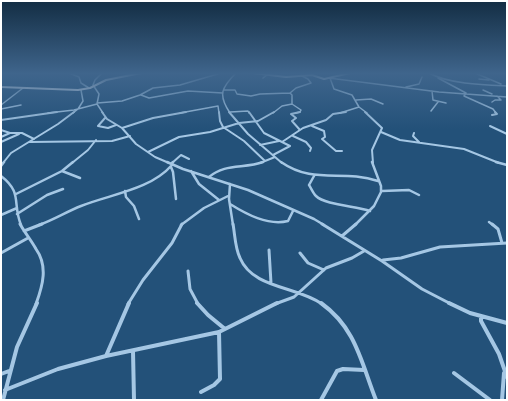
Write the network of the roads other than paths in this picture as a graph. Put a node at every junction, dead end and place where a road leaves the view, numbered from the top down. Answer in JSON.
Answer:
{"nodes":[{"id":1,"x":223,"y":91,"type":"edge"},
{"id":2,"x":432,"y":91,"type":"edge"},
{"id":3,"x":18,"y":92,"type":"edge"},
{"id":4,"x":81,"y":92,"type":"edge"},
{"id":5,"x":98,"y":92,"type":"edge"},
{"id":6,"x":147,"y":92,"type":"edge"},
{"id":7,"x":184,"y":92,"type":"edge"},
{"id":8,"x":236,"y":92,"type":"edge"},
{"id":9,"x":345,"y":92,"type":"edge"},
{"id":10,"x":440,"y":92,"type":"edge"},
{"id":11,"x":463,"y":92,"type":"edge"},
{"id":12,"x":487,"y":92,"type":"edge"},
{"id":13,"x":290,"y":93,"type":"joint"},
{"id":14,"x":466,"y":94,"type":"junction"},
{"id":15,"x":141,"y":95,"type":"junction"},
{"id":16,"x":496,"y":96,"type":"junction"},
{"id":17,"x":507,"y":97,"type":"edge"},
{"id":18,"x":356,"y":100,"type":"junction"},
{"id":19,"x":438,"y":102,"type":"junction"},
{"id":20,"x":492,"y":102,"type":"dead end"},
{"id":21,"x":97,"y":104,"type":"junction"},
{"id":22,"x":292,"y":104,"type":"junction"},
{"id":23,"x":382,"y":104,"type":"dead end"},
{"id":24,"x":446,"y":104,"type":"dead end"},
{"id":25,"x":1,"y":105,"type":"edge"},
{"id":26,"x":21,"y":105,"type":"dead end"},
{"id":27,"x":360,"y":107,"type":"junction"},
{"id":28,"x":1,"y":109,"type":"edge"},
{"id":29,"x":78,"y":109,"type":"junction"},
{"id":30,"x":431,"y":111,"type":"dead end"},
{"id":31,"x":230,"y":112,"type":"junction"},
{"id":32,"x":492,"y":115,"type":"dead end"},
{"id":33,"x":105,"y":118,"type":"junction"},
{"id":34,"x":1,"y":120,"type":"edge"},
{"id":35,"x":256,"y":122,"type":"junction"},
{"id":36,"x":238,"y":123,"type":"junction"},
{"id":37,"x":117,"y":125,"type":"junction"},
{"id":38,"x":312,"y":126,"type":"junction"},
{"id":39,"x":490,"y":126,"type":"dead end"},
{"id":40,"x":223,"y":127,"type":"junction"},
{"id":41,"x":122,"y":128,"type":"junction"},
{"id":42,"x":1,"y":130,"type":"edge"},
{"id":43,"x":300,"y":130,"type":"junction"},
{"id":44,"x":381,"y":132,"type":"junction"},
{"id":45,"x":10,"y":133,"type":"junction"},
{"id":46,"x":414,"y":133,"type":"dead end"},
{"id":47,"x":18,"y":134,"type":"junction"},
{"id":48,"x":507,"y":134,"type":"edge"},
{"id":49,"x":130,"y":136,"type":"junction"},
{"id":50,"x":293,"y":136,"type":"junction"},
{"id":51,"x":1,"y":137,"type":"edge"},
{"id":52,"x":35,"y":139,"type":"junction"},
{"id":53,"x":96,"y":140,"type":"junction"},
{"id":54,"x":279,"y":140,"type":"junction"},
{"id":55,"x":1,"y":142,"type":"edge"},
{"id":56,"x":30,"y":142,"type":"junction"},
{"id":57,"x":282,"y":142,"type":"junction"},
{"id":58,"x":419,"y":142,"type":"junction"},
{"id":59,"x":260,"y":145,"type":"junction"},
{"id":60,"x":310,"y":151,"type":"dead end"},
{"id":61,"x":342,"y":151,"type":"dead end"},
{"id":62,"x":148,"y":152,"type":"junction"},
{"id":63,"x":274,"y":156,"type":"junction"},
{"id":64,"x":189,"y":159,"type":"dead end"},
{"id":65,"x":265,"y":161,"type":"junction"},
{"id":66,"x":1,"y":164,"type":"edge"},
{"id":67,"x":171,"y":165,"type":"junction"},
{"id":68,"x":507,"y":165,"type":"edge"},
{"id":69,"x":62,"y":171,"type":"junction"},
{"id":70,"x":191,"y":171,"type":"junction"},
{"id":71,"x":314,"y":176,"type":"junction"},
{"id":72,"x":2,"y":177,"type":"edge"},
{"id":73,"x":209,"y":177,"type":"junction"},
{"id":74,"x":80,"y":178,"type":"dead end"},
{"id":75,"x":378,"y":181,"type":"junction"},
{"id":76,"x":230,"y":184,"type":"junction"},
{"id":77,"x":63,"y":189,"type":"dead end"},
{"id":78,"x":126,"y":191,"type":"junction"},
{"id":79,"x":382,"y":191,"type":"junction"},
{"id":80,"x":16,"y":194,"type":"junction"},
{"id":81,"x":419,"y":195,"type":"dead end"},
{"id":82,"x":228,"y":196,"type":"junction"},
{"id":83,"x":176,"y":198,"type":"dead end"},
{"id":84,"x":219,"y":200,"type":"junction"},
{"id":85,"x":230,"y":204,"type":"junction"},
{"id":86,"x":17,"y":208,"type":"junction"},
{"id":87,"x":294,"y":211,"type":"junction"},
{"id":88,"x":370,"y":211,"type":"junction"},
{"id":89,"x":17,"y":214,"type":"junction"},
{"id":90,"x":1,"y":215,"type":"edge"},
{"id":91,"x":139,"y":219,"type":"dead end"},
{"id":92,"x":489,"y":222,"type":"dead end"},
{"id":93,"x":24,"y":231,"type":"junction"},
{"id":94,"x":342,"y":236,"type":"junction"},
{"id":95,"x":28,"y":238,"type":"junction"},
{"id":96,"x":502,"y":243,"type":"junction"},
{"id":97,"x":507,"y":244,"type":"edge"},
{"id":98,"x":270,"y":250,"type":"dead end"},
{"id":99,"x":364,"y":251,"type":"junction"},
{"id":100,"x":1,"y":253,"type":"edge"},
{"id":101,"x":300,"y":253,"type":"dead end"},
{"id":102,"x":382,"y":261,"type":"junction"},
{"id":103,"x":324,"y":270,"type":"junction"},
{"id":104,"x":188,"y":271,"type":"dead end"},
{"id":105,"x":270,"y":283,"type":"junction"},
{"id":106,"x":300,"y":293,"type":"junction"},
{"id":107,"x":470,"y":313,"type":"junction"},
{"id":108,"x":481,"y":317,"type":"junction"},
{"id":109,"x":507,"y":323,"type":"edge"},
{"id":110,"x":483,"y":325,"type":"junction"},
{"id":111,"x":225,"y":329,"type":"junction"},
{"id":112,"x":219,"y":332,"type":"junction"},
{"id":113,"x":133,"y":350,"type":"junction"},
{"id":114,"x":106,"y":356,"type":"junction"},
{"id":115,"x":364,"y":370,"type":"junction"},
{"id":116,"x":10,"y":371,"type":"junction"},
{"id":117,"x":504,"y":372,"type":"junction"},
{"id":118,"x":454,"y":373,"type":"dead end"},
{"id":119,"x":1,"y":374,"type":"edge"},
{"id":120,"x":507,"y":377,"type":"edge"},
{"id":121,"x":5,"y":390,"type":"junction"},
{"id":122,"x":201,"y":392,"type":"dead end"},
{"id":123,"x":3,"y":400,"type":"edge"},
{"id":124,"x":134,"y":400,"type":"edge"},
{"id":125,"x":321,"y":400,"type":"edge"},
{"id":126,"x":376,"y":400,"type":"edge"},
{"id":127,"x":490,"y":400,"type":"edge"},
{"id":128,"x":502,"y":400,"type":"edge"}],
"edges":[{"from":1,"to":31,"type":"street"},
{"from":2,"to":19,"type":"street"},
{"from":3,"to":25,"type":"street"},
{"from":4,"to":29,"type":"street"},
{"from":5,"to":21,"type":"street"},
{"from":6,"to":15,"type":"street"},
{"from":7,"to":15,"type":"street"},
{"from":8,"to":13,"type":"street"},
{"from":9,"to":18,"type":"street"},
{"from":10,"to":14,"type":"street"},
{"from":11,"to":14,"type":"street"},
{"from":12,"to":16,"type":"street"},
{"from":13,"to":22,"type":"street"},
{"from":14,"to":16,"type":"street"},
{"from":14,"to":32,"type":"street"},
{"from":15,"to":21,"type":"street"},
{"from":16,"to":17,"type":"street"},
{"from":16,"to":20,"type":"street"},
{"from":18,"to":23,"type":"street"},
{"from":18,"to":27,"type":"street"},
{"from":19,"to":24,"type":"street"},
{"from":19,"to":30,"type":"street"},
{"from":21,"to":29,"type":"street"},
{"from":21,"to":33,"type":"street"},
{"from":22,"to":35,"type":"street"},
{"from":22,"to":43,"type":"street"},
{"from":26,"to":28,"type":"street"},
{"from":27,"to":38,"type":"street"},
{"from":27,"to":44,"type":"street"},
{"from":29,"to":34,"type":"street"},
{"from":29,"to":52,"type":"street"},
{"from":31,"to":35,"type":"street"},
{"from":31,"to":36,"type":"street"},
{"from":33,"to":37,"type":"street"},
{"from":33,"to":37,"type":"street"},
{"from":35,"to":36,"type":"street"},
{"from":35,"to":54,"type":"street"},
{"from":36,"to":40,"type":"street"},
{"from":36,"to":59,"type":"street"},
{"from":37,"to":41,"type":"street"},
{"from":38,"to":43,"type":"street"},
{"from":38,"to":61,"type":"street"},
{"from":39,"to":48,"type":"street"},
{"from":40,"to":41,"type":"street"},
{"from":40,"to":62,"type":"street"},
{"from":40,"to":65,"type":"street"},
{"from":41,"to":49,"type":"street"},
{"from":42,"to":45,"type":"street"},
{"from":43,"to":50,"type":"street"},
{"from":44,"to":58,"type":"street"},
{"from":44,"to":75,"type":"street"},
{"from":45,"to":47,"type":"street"},
{"from":45,"to":51,"type":"street"},
{"from":46,"to":58,"type":"street"},
{"from":47,"to":52,"type":"street"},
{"from":47,"to":55,"type":"street"},
{"from":49,"to":53,"type":"street"},
{"from":49,"to":62,"type":"street"},
{"from":50,"to":57,"type":"street"},
{"from":50,"to":60,"type":"street"},
{"from":52,"to":56,"type":"street"},
{"from":53,"to":56,"type":"street"},
{"from":53,"to":69,"type":"street"},
{"from":54,"to":57,"type":"street"},
{"from":54,"to":59,"type":"street"},
{"from":56,"to":66,"type":"street"},
{"from":57,"to":63,"type":"street"},
{"from":58,"to":68,"type":"street"},
{"from":59,"to":63,"type":"street"},
{"from":62,"to":67,"type":"street"},
{"from":63,"to":65,"type":"street"},
{"from":63,"to":71,"type":"street"},
{"from":64,"to":67,"type":"street"},
{"from":65,"to":73,"type":"street"},
{"from":67,"to":70,"type":"street"},
{"from":67,"to":78,"type":"street"},
{"from":67,"to":83,"type":"street"},
{"from":69,"to":74,"type":"street"},
{"from":69,"to":80,"type":"street"},
{"from":70,"to":73,"type":"street"},
{"from":70,"to":84,"type":"street"},
{"from":71,"to":75,"type":"street"},
{"from":71,"to":88,"type":"street"},
{"from":72,"to":80,"type":"street"},
{"from":73,"to":76,"type":"street"},
{"from":75,"to":79,"type":"street"},
{"from":76,"to":82,"type":"street"},
{"from":76,"to":87,"type":"street"},
{"from":77,"to":89,"type":"street"},
{"from":78,"to":91,"type":"street"},
{"from":78,"to":93,"type":"street"},
{"from":79,"to":81,"type":"street"},
{"from":79,"to":88,"type":"street"},
{"from":80,"to":86,"type":"street"},
{"from":82,"to":84,"type":"street"},
{"from":82,"to":85,"type":"street"},
{"from":84,"to":114,"type":"street"},
{"from":85,"to":87,"type":"street"},
{"from":85,"to":105,"type":"street"},
{"from":86,"to":89,"type":"street"},
{"from":86,"to":90,"type":"street"},
{"from":87,"to":94,"type":"street"},
{"from":88,"to":94,"type":"street"},
{"from":89,"to":93,"type":"street"},
{"from":92,"to":96,"type":"street"},
{"from":93,"to":95,"type":"street"},
{"from":94,"to":99,"type":"street"},
{"from":95,"to":100,"type":"street"},
{"from":95,"to":116,"type":"street"},
{"from":96,"to":97,"type":"street"},
{"from":96,"to":102,"type":"street"},
{"from":98,"to":105,"type":"street"},
{"from":99,"to":102,"type":"street"},
{"from":99,"to":103,"type":"street"},
{"from":101,"to":103,"type":"street"},
{"from":102,"to":107,"type":"street"},
{"from":103,"to":106,"type":"street"},
{"from":104,"to":111,"type":"street"},
{"from":105,"to":106,"type":"street"},
{"from":106,"to":111,"type":"street"},
{"from":106,"to":115,"type":"street"},
{"from":107,"to":108,"type":"street"},
{"from":107,"to":110,"type":"street"},
{"from":108,"to":109,"type":"street"},
{"from":108,"to":110,"type":"street"},
{"from":110,"to":117,"type":"street"},
{"from":111,"to":112,"type":"street"},
{"from":112,"to":113,"type":"street"},
{"from":112,"to":122,"type":"street"},
{"from":113,"to":114,"type":"street"},
{"from":113,"to":124,"type":"street"},
{"from":114,"to":121,"type":"street"},
{"from":115,"to":125,"type":"street"},
{"from":115,"to":126,"type":"street"},
{"from":116,"to":119,"type":"street"},
{"from":116,"to":121,"type":"street"},
{"from":117,"to":120,"type":"street"},
{"from":117,"to":128,"type":"street"},
{"from":118,"to":127,"type":"street"},
{"from":121,"to":123,"type":"street"}]}
